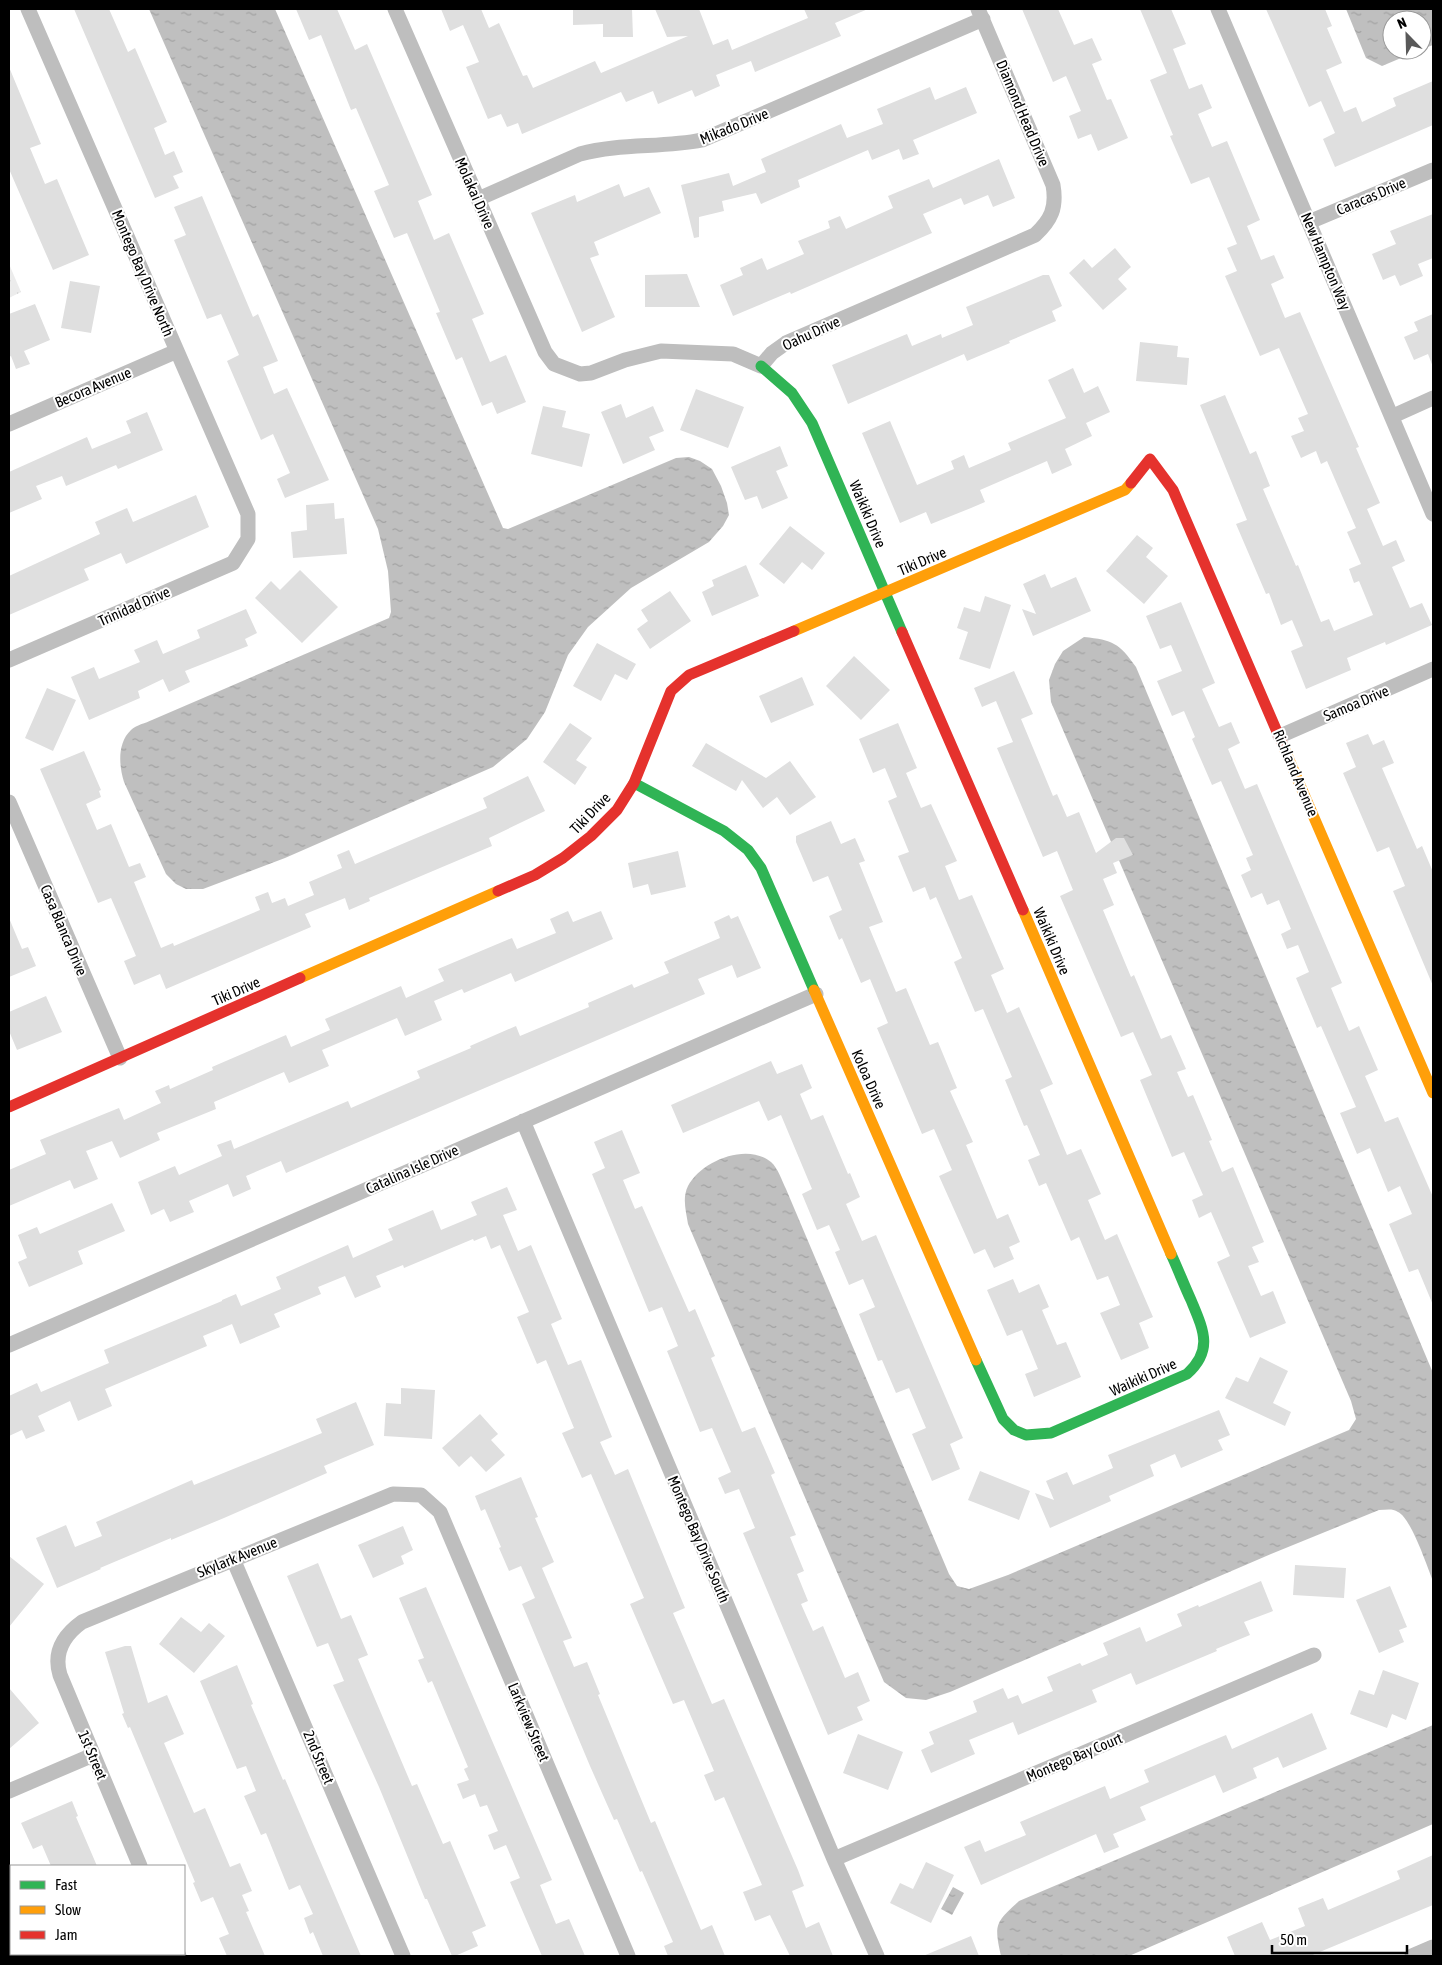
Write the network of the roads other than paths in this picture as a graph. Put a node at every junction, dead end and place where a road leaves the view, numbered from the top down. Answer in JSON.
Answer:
{"nodes":[{"id":1,"x":28,"y":9,"type":"edge"},
{"id":2,"x":395,"y":9,"type":"edge"},
{"id":3,"x":1218,"y":9,"type":"edge"},
{"id":4,"x":980,"y":14,"type":"edge"},
{"id":5,"x":1433,"y":170,"type":"edge"},
{"id":6,"x":478,"y":199,"type":"junction"},
{"id":7,"x":1050,"y":219,"type":"joint"},
{"id":8,"x":1309,"y":222,"type":"junction"},
{"id":9,"x":177,"y":351,"type":"junction"},
{"id":10,"x":762,"y":366,"type":"junction"},
{"id":11,"x":1433,"y":398,"type":"edge"},
{"id":12,"x":1393,"y":416,"type":"junction"},
{"id":13,"x":9,"y":424,"type":"edge"},
{"id":14,"x":1150,"y":458,"type":"joint"},
{"id":15,"x":1433,"y":514,"type":"edge"},
{"id":16,"x":248,"y":539,"type":"joint"},
{"id":17,"x":885,"y":593,"type":"junction"},
{"id":18,"x":9,"y":660,"type":"edge"},
{"id":19,"x":1433,"y":670,"type":"edge"},
{"id":20,"x":1280,"y":736,"type":"junction"},
{"id":21,"x":634,"y":783,"type":"junction"},
{"id":22,"x":9,"y":802,"type":"edge"},
{"id":23,"x":816,"y":994,"type":"junction"},
{"id":24,"x":120,"y":1058,"type":"junction"},
{"id":25,"x":1433,"y":1093,"type":"edge"},
{"id":26,"x":9,"y":1107,"type":"edge"},
{"id":27,"x":523,"y":1121,"type":"junction"},
{"id":28,"x":9,"y":1344,"type":"edge"},
{"id":29,"x":1021,"y":1435,"type":"joint"},
{"id":30,"x":421,"y":1494,"type":"joint"},
{"id":31,"x":234,"y":1559,"type":"junction"},
{"id":32,"x":63,"y":1642,"type":"joint"},
{"id":33,"x":1314,"y":1655,"type":"dead end"},
{"id":34,"x":93,"y":1755,"type":"junction"},
{"id":35,"x":9,"y":1791,"type":"edge"},
{"id":36,"x":834,"y":1859,"type":"junction"},
{"id":37,"x":140,"y":1865,"type":"edge"},
{"id":38,"x":1433,"y":1947,"type":"edge"},
{"id":39,"x":404,"y":1956,"type":"edge"},
{"id":40,"x":628,"y":1956,"type":"edge"},
{"id":41,"x":877,"y":1956,"type":"edge"},
{"id":42,"x":1412,"y":1956,"type":"edge"}],
"edges":[{"from":1,"to":9,"type":"street","name":"Montego Bay Drive North"},
{"from":2,"to":6,"type":"street","name":"Molakai Drive"},
{"from":3,"to":8,"type":"street","name":"New Hampton Way"},
{"from":4,"to":6,"type":"street","name":"Mikado Drive"},
{"from":4,"to":7,"type":"street","name":"Diamond Head Drive"},
{"from":5,"to":8,"type":"street","name":"Caracas Drive"},
{"from":6,"to":10,"type":"street","name":"Molakai Drive"},
{"from":7,"to":10,"type":"street","name":"Oahu Drive"},
{"from":8,"to":12,"type":"street","name":"New Hampton Way"},
{"from":9,"to":13,"type":"street","name":"Becora Avenue"},
{"from":9,"to":16,"type":"street","name":"Montego Bay Drive North"},
{"from":10,"to":17,"type":"street","name":"Waikiki Drive"},
{"from":11,"to":12,"type":"street"},
{"from":12,"to":15,"type":"street","name":"New Hampton Way"},
{"from":14,"to":17,"type":"street","name":"Tiki Drive"},
{"from":14,"to":20,"type":"street","name":"Richland Avenue"},
{"from":16,"to":18,"type":"street","name":"Trinidad Drive"},
{"from":17,"to":21,"type":"street","name":"Tiki Drive"},
{"from":17,"to":29,"type":"street","name":"Waikiki Drive"},
{"from":19,"to":20,"type":"street","name":"Samoa Drive"},
{"from":20,"to":25,"type":"street","name":"Richland Avenue"},
{"from":21,"to":23,"type":"street","name":"Koloa Drive"},
{"from":21,"to":24,"type":"street","name":"Tiki Drive"},
{"from":22,"to":24,"type":"street","name":"Casa Blanca Drive"},
{"from":23,"to":27,"type":"street","name":"Catalina Isle Drive"},
{"from":23,"to":29,"type":"street","name":"Koloa Drive"},
{"from":24,"to":26,"type":"street","name":"Tiki Drive"},
{"from":27,"to":28,"type":"street","name":"Catalina Isle Drive"},
{"from":27,"to":36,"type":"street","name":"Montego Bay Drive South"},
{"from":30,"to":31,"type":"street","name":"Skylark Avenue"},
{"from":30,"to":40,"type":"street","name":"Larkview Street"},
{"from":31,"to":32,"type":"street","name":"Skylark Avenue"},
{"from":31,"to":39,"type":"street","name":"2nd Street"},
{"from":32,"to":34,"type":"street","name":"1st Street"},
{"from":33,"to":36,"type":"street","name":"Montego Bay Court"},
{"from":34,"to":35,"type":"street"},
{"from":34,"to":37,"type":"street","name":"1st Street"},
{"from":36,"to":41,"type":"street","name":"Montego Bay Drive South"},
{"from":38,"to":42,"type":"street"}]}
